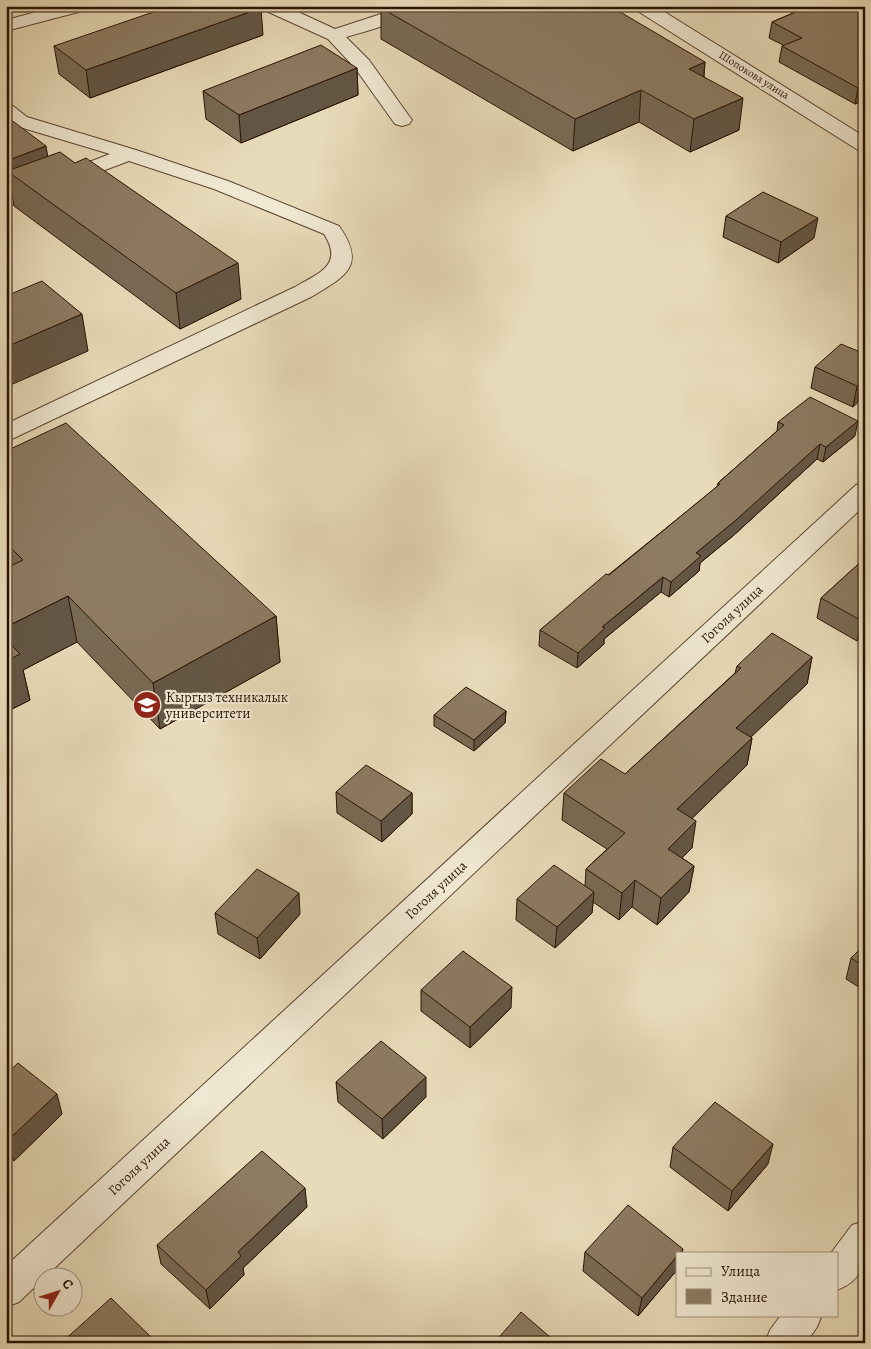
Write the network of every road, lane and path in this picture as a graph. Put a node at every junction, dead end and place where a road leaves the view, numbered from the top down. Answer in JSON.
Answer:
{"nodes":[{"id":1,"x":80,"y":6,"type":"edge"},
{"id":2,"x":413,"y":6,"type":"edge"},
{"id":3,"x":642,"y":6,"type":"edge"},
{"id":4,"x":280,"y":8,"type":"edge"},
{"id":5,"x":6,"y":26,"type":"edge"},
{"id":6,"x":334,"y":36,"type":"junction"},
{"id":7,"x":11,"y":119,"type":"edge"},
{"id":8,"x":402,"y":120,"type":"dead end"},
{"id":9,"x":865,"y":146,"type":"edge"},
{"id":10,"x":130,"y":154,"type":"junction"},
{"id":11,"x":6,"y":201,"type":"edge"},
{"id":12,"x":6,"y":432,"type":"edge"},
{"id":13,"x":865,"y":491,"type":"edge"},
{"id":14,"x":865,"y":1237,"type":"edge"},
{"id":15,"x":838,"y":1271,"type":"edge"},
{"id":16,"x":6,"y":1290,"type":"edge"},
{"id":17,"x":803,"y":1316,"type":"edge"},
{"id":18,"x":783,"y":1343,"type":"edge"}],
"edges":[{"from":1,"to":5,"type":"street"},
{"from":2,"to":6,"type":"street"},
{"from":3,"to":9,"type":"street","name":"Шопокова улица"},
{"from":4,"to":6,"type":"street"},
{"from":6,"to":8,"type":"street"},
{"from":7,"to":10,"type":"street"},
{"from":10,"to":11,"type":"street"},
{"from":10,"to":12,"type":"street"},
{"from":13,"to":16,"type":"street","name":"Гоголя улица"},
{"from":14,"to":15,"type":"street"},
{"from":17,"to":18,"type":"street"}]}
